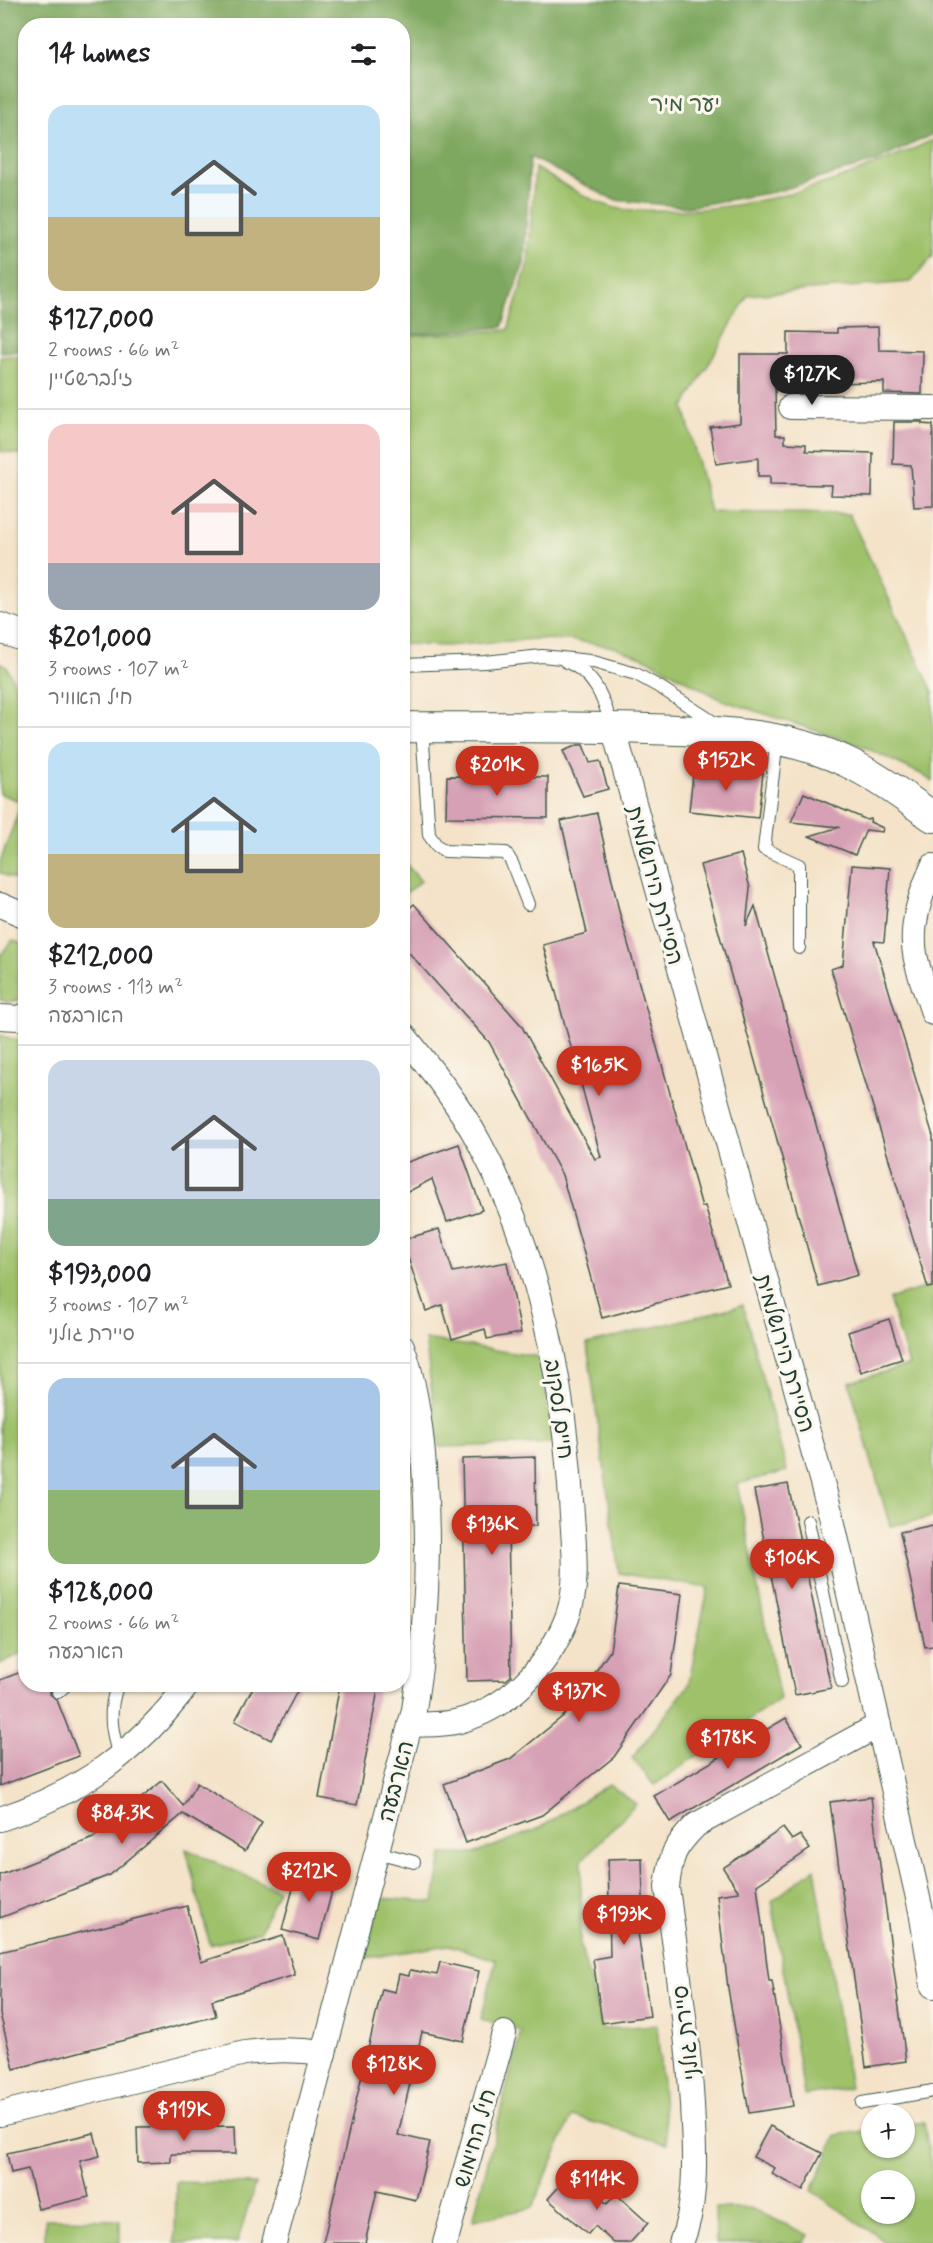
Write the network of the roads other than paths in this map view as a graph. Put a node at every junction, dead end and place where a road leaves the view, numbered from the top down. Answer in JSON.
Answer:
{"nodes":[{"id":1,"x":791,"y":407,"type":"dead end"},
{"id":2,"x":933,"y":408,"type":"edge"},
{"id":3,"x":0,"y":628,"type":"edge"},
{"id":4,"x":18,"y":634,"type":"edge"},
{"id":5,"x":557,"y":658,"type":"junction"},
{"id":6,"x":410,"y":665,"type":"edge"},
{"id":7,"x":412,"y":727,"type":"edge"},
{"id":8,"x":613,"y":727,"type":"junction"},
{"id":9,"x":728,"y":732,"type":"junction"},
{"id":10,"x":777,"y":740,"type":"junction"},
{"id":11,"x":933,"y":817,"type":"edge"},
{"id":12,"x":933,"y":867,"type":"edge"},
{"id":13,"x":528,"y":904,"type":"dead end"},
{"id":14,"x":0,"y":905,"type":"edge"},
{"id":15,"x":18,"y":913,"type":"edge"},
{"id":16,"x":799,"y":948,"type":"dead end"},
{"id":17,"x":933,"y":1012,"type":"edge"},
{"id":18,"x":0,"y":1017,"type":"edge"},
{"id":19,"x":18,"y":1018,"type":"edge"},
{"id":20,"x":410,"y":1043,"type":"edge"},
{"id":21,"x":410,"y":1411,"type":"edge"},
{"id":22,"x":808,"y":1521,"type":"dead end"},
{"id":23,"x":850,"y":1596,"type":"junction"},
{"id":24,"x":825,"y":1602,"type":"junction"},
{"id":25,"x":843,"y":1682,"type":"dead end"},
{"id":26,"x":115,"y":1692,"type":"edge"},
{"id":27,"x":181,"y":1692,"type":"edge"},
{"id":28,"x":410,"y":1725,"type":"junction"},
{"id":29,"x":879,"y":1725,"type":"junction"},
{"id":30,"x":119,"y":1758,"type":"junction"},
{"id":31,"x":0,"y":1819,"type":"edge"},
{"id":32,"x":377,"y":1852,"type":"junction"},
{"id":33,"x":414,"y":1862,"type":"dead end"},
{"id":34,"x":933,"y":1986,"type":"edge"},
{"id":35,"x":504,"y":2033,"type":"dead end"},
{"id":36,"x":324,"y":2053,"type":"junction"},
{"id":37,"x":933,"y":2091,"type":"edge"},
{"id":38,"x":862,"y":2103,"type":"dead end"},
{"id":39,"x":0,"y":2114,"type":"edge"},
{"id":40,"x":274,"y":2243,"type":"edge"},
{"id":41,"x":445,"y":2243,"type":"edge"},
{"id":42,"x":681,"y":2243,"type":"edge"}],
"edges":[{"from":1,"to":2,"type":"street"},
{"from":3,"to":4,"type":"street"},
{"from":5,"to":6,"type":"lane"},
{"from":5,"to":8,"type":"lane"},
{"from":5,"to":9,"type":"lane"},
{"from":7,"to":8,"type":"street"},
{"from":7,"to":13,"type":"lane"},
{"from":8,"to":9,"type":"street"},
{"from":8,"to":23,"type":"street","name":"הסיירת הירושלמית"},
{"from":9,"to":10,"type":"street"},
{"from":10,"to":11,"type":"street"},
{"from":10,"to":16,"type":"lane"},
{"from":12,"to":17,"type":"street"},
{"from":14,"to":15,"type":"street"},
{"from":18,"to":19,"type":"street"},
{"from":20,"to":28,"type":"street","name":"חיים לסקוב"},
{"from":21,"to":28,"type":"street","name":"הארבעה"},
{"from":22,"to":24,"type":"lane"},
{"from":23,"to":24,"type":"lane"},
{"from":23,"to":29,"type":"street","name":"הסיירת הירושלמית"},
{"from":24,"to":25,"type":"lane"},
{"from":26,"to":30,"type":"lane"},
{"from":27,"to":30,"type":"street"},
{"from":28,"to":32,"type":"street","name":"הארבעה"},
{"from":29,"to":34,"type":"street","name":"הסיירת הירושלמית"},
{"from":29,"to":42,"type":"street","name":"סיירת גולני"},
{"from":30,"to":31,"type":"street"},
{"from":32,"to":33,"type":"lane"},
{"from":32,"to":36,"type":"street","name":"הארבעה"},
{"from":35,"to":41,"type":"street","name":"חיל החימוש"},
{"from":36,"to":39,"type":"street"},
{"from":36,"to":40,"type":"street","name":"הארבעה"},
{"from":37,"to":38,"type":"lane"}]}
